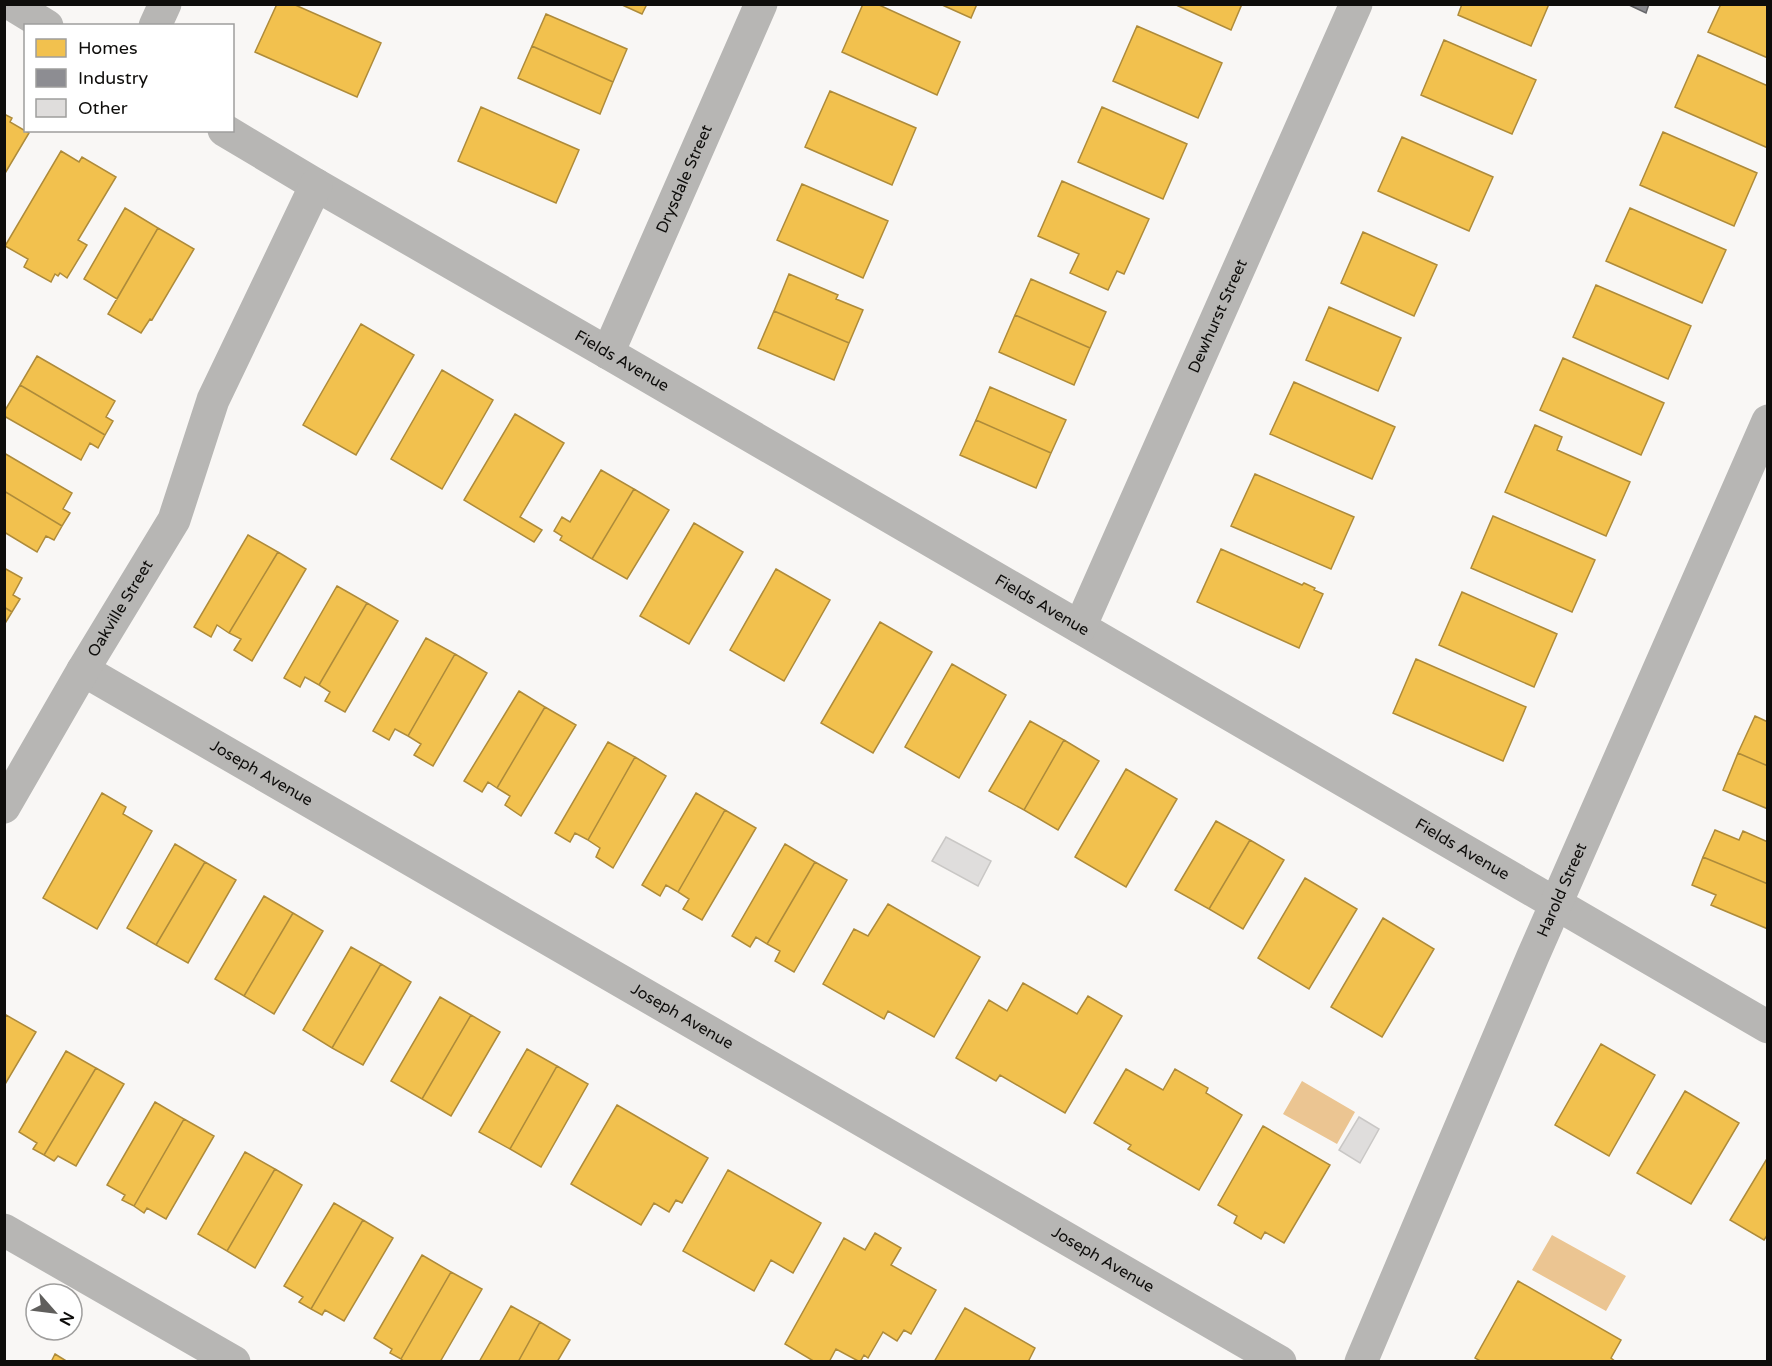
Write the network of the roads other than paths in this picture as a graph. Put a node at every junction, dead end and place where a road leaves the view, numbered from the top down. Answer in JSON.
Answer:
{"nodes":[{"id":1,"x":10,"y":4,"type":"edge"},
{"id":2,"x":165,"y":4,"type":"edge"},
{"id":3,"x":761,"y":4,"type":"edge"},
{"id":4,"x":1356,"y":4,"type":"edge"},
{"id":5,"x":44,"y":24,"type":"edge"},
{"id":6,"x":156,"y":24,"type":"edge"},
{"id":7,"x":227,"y":132,"type":"edge"},
{"id":8,"x":316,"y":185,"type":"junction"},
{"id":9,"x":608,"y":352,"type":"junction"},
{"id":10,"x":1767,"y":421,"type":"edge"},
{"id":11,"x":1080,"y":627,"type":"junction"},
{"id":12,"x":83,"y":670,"type":"junction"},
{"id":13,"x":4,"y":807,"type":"edge"},
{"id":14,"x":1555,"y":904,"type":"junction"},
{"id":15,"x":1767,"y":1027,"type":"edge"},
{"id":16,"x":4,"y":1230,"type":"edge"},
{"id":17,"x":234,"y":1362,"type":"edge"},
{"id":18,"x":1280,"y":1362,"type":"edge"},
{"id":19,"x":1361,"y":1362,"type":"edge"}],
"edges":[{"from":1,"to":5,"type":"street"},
{"from":2,"to":6,"type":"street"},
{"from":3,"to":9,"type":"street","name":"Drysdale Street"},
{"from":4,"to":11,"type":"street","name":"Dewhurst Street"},
{"from":7,"to":8,"type":"street","name":"Fields Avenue"},
{"from":8,"to":9,"type":"street","name":"Fields Avenue"},
{"from":8,"to":12,"type":"street","name":"Oakville Street"},
{"from":9,"to":11,"type":"street","name":"Fields Avenue"},
{"from":10,"to":14,"type":"street","name":"Harold Street"},
{"from":11,"to":14,"type":"street","name":"Fields Avenue"},
{"from":12,"to":13,"type":"street","name":"Oakville Street"},
{"from":12,"to":18,"type":"street","name":"Joseph Avenue"},
{"from":14,"to":15,"type":"street","name":"Fields Avenue"},
{"from":14,"to":19,"type":"street","name":"Harold Street"},
{"from":16,"to":17,"type":"street"}]}
